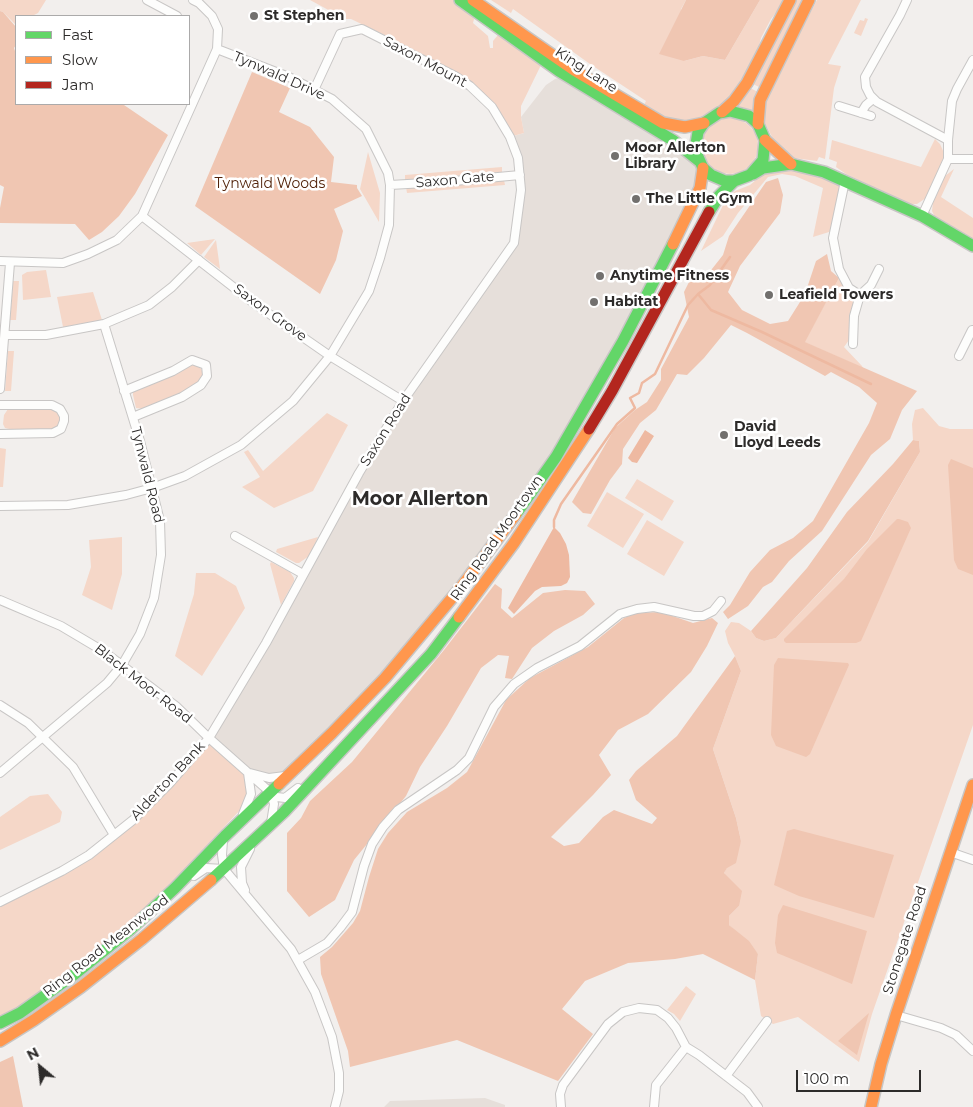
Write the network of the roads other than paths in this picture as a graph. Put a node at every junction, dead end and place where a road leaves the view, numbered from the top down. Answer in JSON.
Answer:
{"nodes":[{"id":1,"x":147,"y":0,"type":"edge"},
{"id":2,"x":169,"y":0,"type":"edge"},
{"id":3,"x":460,"y":0,"type":"edge"},
{"id":4,"x":473,"y":0,"type":"edge"},
{"id":5,"x":790,"y":0,"type":"edge"},
{"id":6,"x":809,"y":0,"type":"edge"},
{"id":7,"x":907,"y":0,"type":"edge"},
{"id":8,"x":198,"y":1,"type":"edge"},
{"id":9,"x":164,"y":8,"type":"junction"},
{"id":10,"x":175,"y":15,"type":"edge"},
{"id":11,"x":217,"y":49,"type":"junction"},
{"id":12,"x":973,"y":60,"type":"edge"},
{"id":13,"x":314,"y":90,"type":"junction"},
{"id":14,"x":873,"y":99,"type":"junction"},
{"id":15,"x":839,"y":106,"type":"dead end"},
{"id":16,"x":722,"y":112,"type":"junction"},
{"id":17,"x":861,"y":113,"type":"junction"},
{"id":18,"x":871,"y":116,"type":"dead end"},
{"id":19,"x":704,"y":123,"type":"junction"},
{"id":20,"x":758,"y":124,"type":"junction"},
{"id":21,"x":765,"y":140,"type":"junction"},
{"id":22,"x":948,"y":140,"type":"junction"},
{"id":23,"x":948,"y":159,"type":"junction"},
{"id":24,"x":973,"y":159,"type":"edge"},
{"id":25,"x":701,"y":164,"type":"junction"},
{"id":26,"x":791,"y":164,"type":"junction"},
{"id":27,"x":520,"y":174,"type":"junction"},
{"id":28,"x":750,"y":175,"type":"junction"},
{"id":29,"x":734,"y":181,"type":"junction"},
{"id":30,"x":846,"y":181,"type":"junction"},
{"id":31,"x":390,"y":185,"type":"junction"},
{"id":32,"x":142,"y":216,"type":"junction"},
{"id":33,"x":922,"y":216,"type":"junction"},
{"id":34,"x":973,"y":246,"type":"edge"},
{"id":35,"x":199,"y":260,"type":"junction"},
{"id":36,"x":0,"y":261,"type":"edge"},
{"id":37,"x":10,"y":262,"type":"junction"},
{"id":38,"x":879,"y":269,"type":"dead end"},
{"id":39,"x":860,"y":295,"type":"junction"},
{"id":40,"x":104,"y":324,"type":"junction"},
{"id":41,"x":973,"y":330,"type":"edge"},
{"id":42,"x":5,"y":335,"type":"junction"},
{"id":43,"x":853,"y":344,"type":"dead end"},
{"id":44,"x":330,"y":356,"type":"junction"},
{"id":45,"x":960,"y":356,"type":"dead end"},
{"id":46,"x":0,"y":389,"type":"edge"},
{"id":47,"x":124,"y":392,"type":"junction"},
{"id":48,"x":403,"y":401,"type":"junction"},
{"id":49,"x":0,"y":405,"type":"edge"},
{"id":50,"x":133,"y":418,"type":"junction"},
{"id":51,"x":0,"y":434,"type":"edge"},
{"id":52,"x":152,"y":488,"type":"junction"},
{"id":53,"x":0,"y":506,"type":"edge"},
{"id":54,"x":235,"y":536,"type":"dead end"},
{"id":55,"x":303,"y":574,"type":"junction"},
{"id":56,"x":0,"y":600,"type":"edge"},
{"id":57,"x":721,"y":600,"type":"dead end"},
{"id":58,"x":122,"y":665,"type":"junction"},
{"id":59,"x":0,"y":705,"type":"edge"},
{"id":60,"x":44,"y":738,"type":"junction"},
{"id":61,"x":209,"y":738,"type":"junction"},
{"id":62,"x":0,"y":773,"type":"edge"},
{"id":63,"x":248,"y":773,"type":"junction"},
{"id":64,"x":318,"y":774,"type":"junction"},
{"id":65,"x":289,"y":775,"type":"junction"},
{"id":66,"x":973,"y":785,"type":"edge"},
{"id":67,"x":271,"y":793,"type":"junction"},
{"id":68,"x":271,"y":825,"type":"junction"},
{"id":69,"x":229,"y":832,"type":"junction"},
{"id":70,"x":114,"y":835,"type":"junction"},
{"id":71,"x":253,"y":842,"type":"junction"},
{"id":72,"x":950,"y":852,"type":"junction"},
{"id":73,"x":973,"y":860,"type":"edge"},
{"id":74,"x":224,"y":869,"type":"junction"},
{"id":75,"x":175,"y":888,"type":"junction"},
{"id":76,"x":247,"y":895,"type":"junction"},
{"id":77,"x":0,"y":902,"type":"edge"},
{"id":78,"x":298,"y":960,"type":"junction"},
{"id":79,"x":896,"y":1015,"type":"junction"},
{"id":80,"x":767,"y":1021,"type":"dead end"},
{"id":81,"x":0,"y":1023,"type":"edge"},
{"id":82,"x":0,"y":1041,"type":"edge"},
{"id":83,"x":686,"y":1047,"type":"junction"},
{"id":84,"x":973,"y":1051,"type":"edge"},
{"id":85,"x":726,"y":1076,"type":"junction"},
{"id":86,"x":335,"y":1107,"type":"edge"},
{"id":87,"x":561,"y":1107,"type":"edge"},
{"id":88,"x":654,"y":1107,"type":"edge"},
{"id":89,"x":758,"y":1107,"type":"edge"},
{"id":90,"x":872,"y":1107,"type":"edge"}],
"edges":[{"from":1,"to":9,"type":"street"},
{"from":2,"to":9,"type":"street"},
{"from":3,"to":25,"type":"main road","name":"King Lane"},
{"from":4,"to":19,"type":"main road","name":"King Lane"},
{"from":5,"to":16,"type":"main road"},
{"from":6,"to":20,"type":"main road"},
{"from":7,"to":14,"type":"street"},
{"from":8,"to":11,"type":"street"},
{"from":9,"to":10,"type":"street"},
{"from":11,"to":13,"type":"street","name":"Tynwald Drive"},
{"from":11,"to":32,"type":"street"},
{"from":12,"to":22,"type":"street"},
{"from":13,"to":27,"type":"street","name":"Saxon Mount"},
{"from":13,"to":31,"type":"street","name":"Tynwald Drive"},
{"from":14,"to":17,"type":"street"},
{"from":14,"to":22,"type":"street"},
{"from":15,"to":17,"type":"street"},
{"from":16,"to":19,"type":"main road"},
{"from":16,"to":20,"type":"main road"},
{"from":17,"to":18,"type":"street"},
{"from":19,"to":25,"type":"main road"},
{"from":20,"to":21,"type":"main road"},
{"from":21,"to":26,"type":"main road"},
{"from":21,"to":28,"type":"main road"},
{"from":22,"to":23,"type":"street"},
{"from":23,"to":24,"type":"street"},
{"from":23,"to":33,"type":"street"},
{"from":25,"to":29,"type":"main road"},
{"from":25,"to":65,"type":"main road","name":"Ring Road Moortown"},
{"from":26,"to":28,"type":"main road"},
{"from":26,"to":30,"type":"main road"},
{"from":27,"to":31,"type":"street","name":"Saxon Gate"},
{"from":27,"to":48,"type":"street","name":"Saxon Road"},
{"from":28,"to":29,"type":"main road"},
{"from":29,"to":64,"type":"main road","name":"Ring Road Moortown"},
{"from":30,"to":33,"type":"main road"},
{"from":30,"to":39,"type":"street"},
{"from":31,"to":44,"type":"street","name":"Tynwald Drive"},
{"from":32,"to":35,"type":"street","name":"Saxon Grove"},
{"from":32,"to":37,"type":"street"},
{"from":33,"to":34,"type":"main road"},
{"from":35,"to":40,"type":"street"},
{"from":35,"to":44,"type":"street","name":"Saxon Grove"},
{"from":36,"to":37,"type":"street"},
{"from":37,"to":42,"type":"street"},
{"from":38,"to":39,"type":"street"},
{"from":39,"to":43,"type":"street"},
{"from":40,"to":42,"type":"street"},
{"from":40,"to":47,"type":"street","name":"Tynwald Road"},
{"from":41,"to":45,"type":"street"},
{"from":42,"to":46,"type":"street"},
{"from":44,"to":48,"type":"street","name":"Saxon Grove"},
{"from":44,"to":52,"type":"street","name":"Tynwald Drive"},
{"from":47,"to":50,"type":"street","name":"Tynwald Road"},
{"from":47,"to":50,"type":"street"},
{"from":48,"to":55,"type":"street","name":"Saxon Road"},
{"from":49,"to":51,"type":"street"},
{"from":50,"to":52,"type":"street","name":"Tynwald Road"},
{"from":52,"to":53,"type":"street","name":"Tynwald Drive"},
{"from":52,"to":58,"type":"street","name":"Tynwald Road"},
{"from":54,"to":55,"type":"street"},
{"from":55,"to":61,"type":"street","name":"Saxon Road"},
{"from":56,"to":58,"type":"street","name":"Black Moor Road"},
{"from":57,"to":78,"type":"street"},
{"from":58,"to":60,"type":"street","name":"Tynwald Road"},
{"from":58,"to":61,"type":"street","name":"Black Moor Road"},
{"from":59,"to":60,"type":"street"},
{"from":60,"to":62,"type":"street","name":"Tynwald Road"},
{"from":60,"to":70,"type":"street"},
{"from":61,"to":63,"type":"street","name":"Black Moor Road"},
{"from":61,"to":70,"type":"street","name":"Alderton Bank"},
{"from":63,"to":65,"type":"street"},
{"from":63,"to":67,"type":"street","name":"Black Moor Road"},
{"from":63,"to":69,"type":"street"},
{"from":64,"to":67,"type":"street"},
{"from":64,"to":68,"type":"main road","name":"Ring Road Moortown"},
{"from":65,"to":67,"type":"main road","name":"Ring Road Moortown"},
{"from":66,"to":72,"type":"main road","name":"Stonegate Road"},
{"from":67,"to":68,"type":"street"},
{"from":67,"to":69,"type":"main road","name":"Ring Road Moortown"},
{"from":68,"to":71,"type":"main road","name":"Ring Road Moortown"},
{"from":69,"to":74,"type":"street"},
{"from":69,"to":75,"type":"main road","name":"Ring Road Meanwood"},
{"from":70,"to":77,"type":"street","name":"Alderton Bank"},
{"from":71,"to":74,"type":"main road","name":"Ring Road Moortown"},
{"from":71,"to":76,"type":"street"},
{"from":72,"to":73,"type":"street"},
{"from":72,"to":79,"type":"main road","name":"Stonegate Road"},
{"from":74,"to":75,"type":"street","name":"Ring Road Meanwood"},
{"from":74,"to":76,"type":"street"},
{"from":74,"to":82,"type":"main road","name":"Ring Road Meanwood"},
{"from":75,"to":81,"type":"main road","name":"Ring Road Meanwood"},
{"from":76,"to":78,"type":"street"},
{"from":78,"to":86,"type":"street"},
{"from":79,"to":84,"type":"street"},
{"from":79,"to":90,"type":"main road","name":"Stonegate Road"},
{"from":80,"to":85,"type":"street"},
{"from":83,"to":85,"type":"street"},
{"from":83,"to":87,"type":"street"},
{"from":83,"to":88,"type":"street"},
{"from":85,"to":89,"type":"street"}]}
